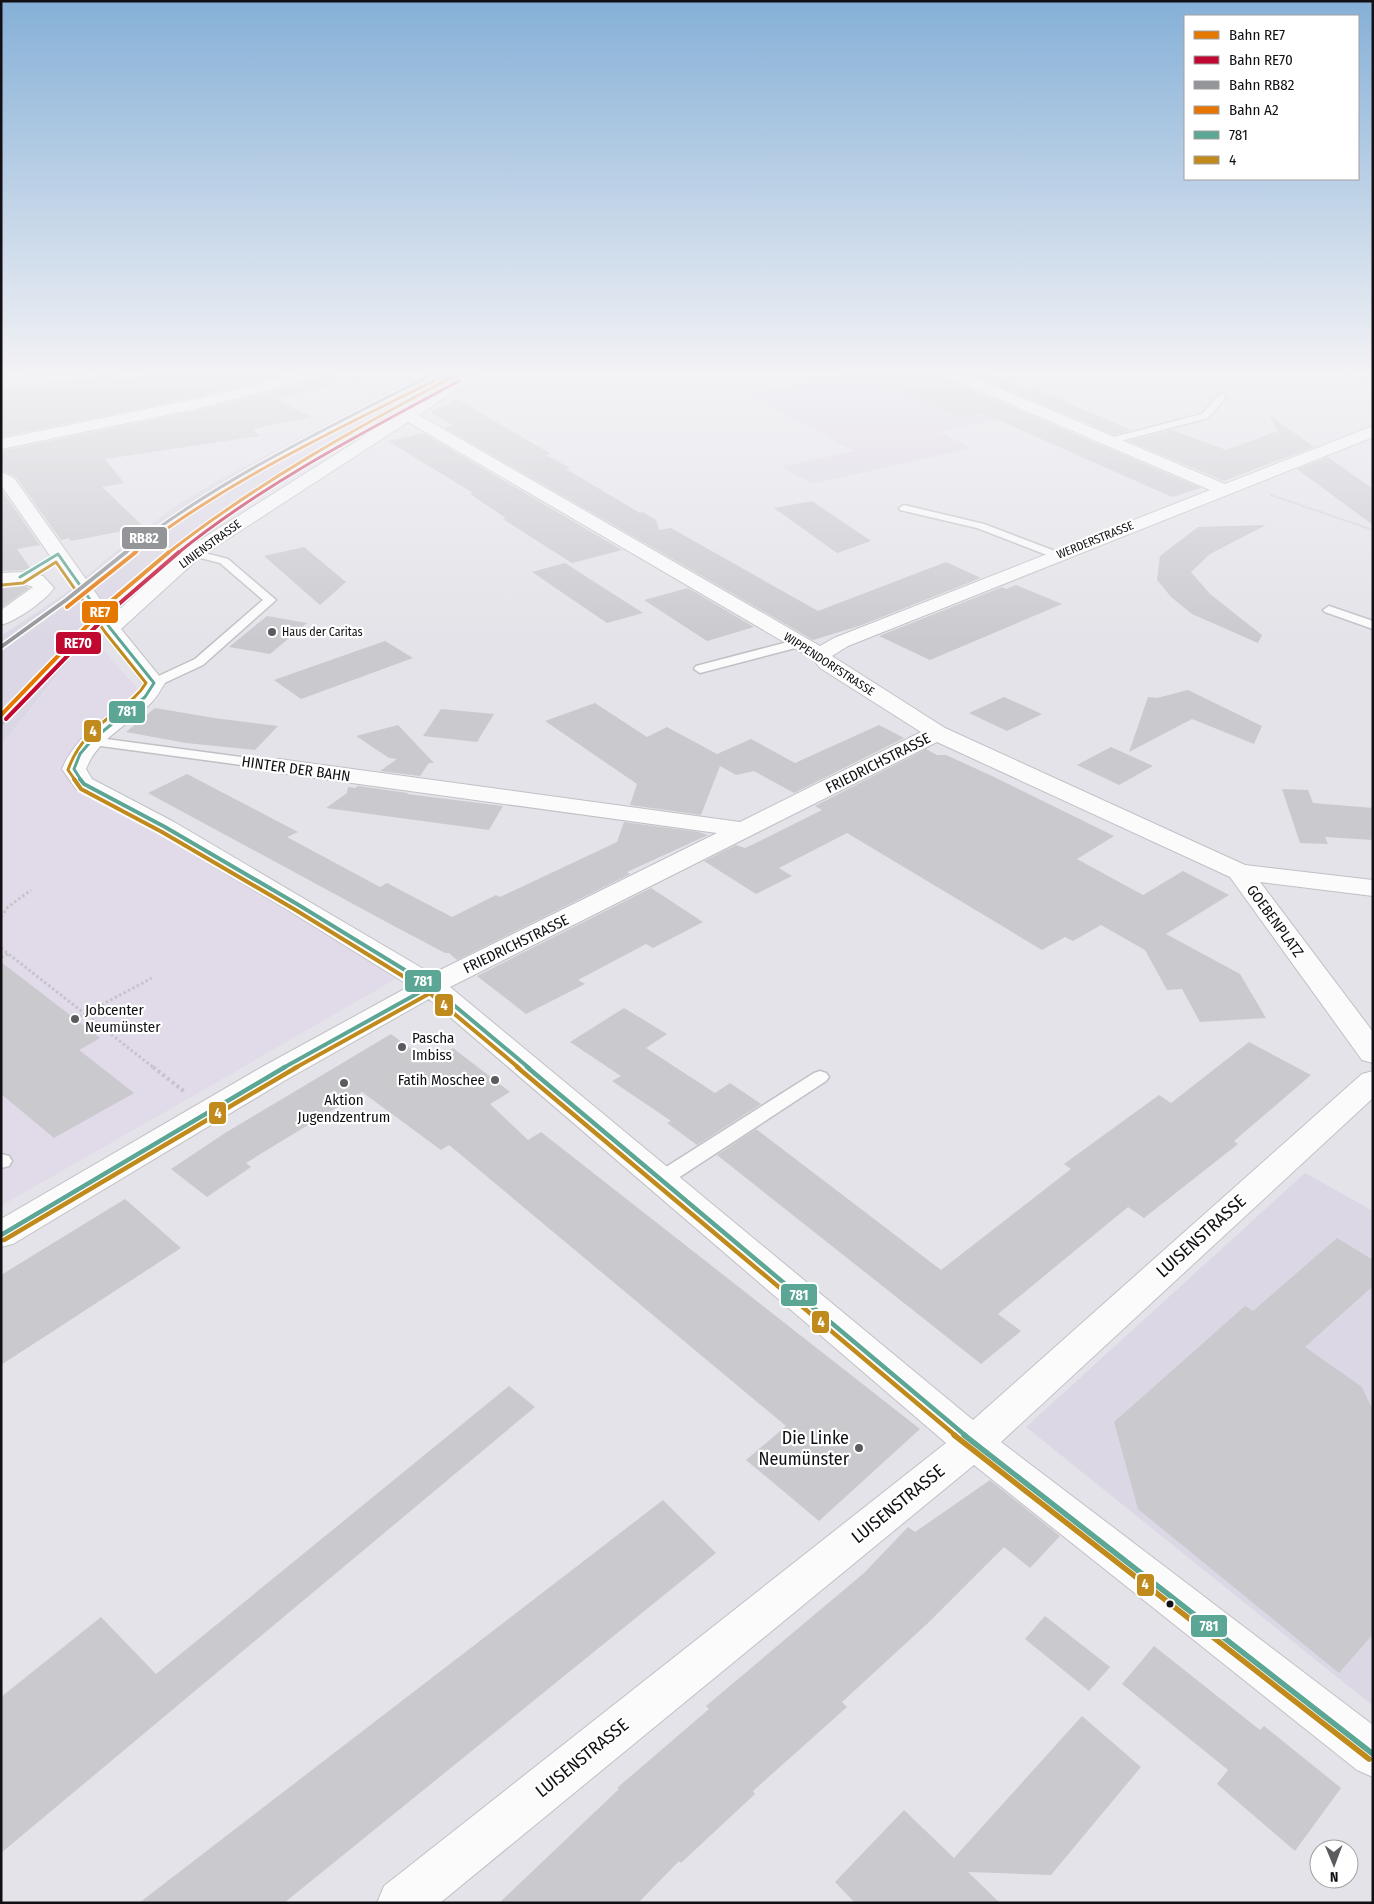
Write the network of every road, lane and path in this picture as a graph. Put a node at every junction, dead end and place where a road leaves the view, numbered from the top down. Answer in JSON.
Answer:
{"nodes":[{"id":1,"x":331,"y":464,"type":"edge"},
{"id":2,"x":491,"y":464,"type":"edge"},
{"id":3,"x":1164,"y":464,"type":"edge"},
{"id":4,"x":1290,"y":464,"type":"edge"},
{"id":5,"x":2,"y":478,"type":"edge"},
{"id":6,"x":1223,"y":489,"type":"junction"},
{"id":7,"x":904,"y":508,"type":"dead end"},
{"id":8,"x":1373,"y":530,"type":"edge"},
{"id":9,"x":193,"y":553,"type":"junction"},
{"id":10,"x":58,"y":554,"type":"junction"},
{"id":11,"x":1056,"y":556,"type":"junction"},
{"id":12,"x":11,"y":578,"type":"edge"},
{"id":13,"x":1329,"y":610,"type":"dead end"},
{"id":14,"x":1,"y":619,"type":"edge"},
{"id":15,"x":1373,"y":625,"type":"edge"},
{"id":16,"x":110,"y":628,"type":"junction"},
{"id":17,"x":799,"y":643,"type":"junction"},
{"id":18,"x":820,"y":656,"type":"junction"},
{"id":19,"x":700,"y":669,"type":"dead end"},
{"id":20,"x":154,"y":683,"type":"junction"},
{"id":21,"x":937,"y":733,"type":"junction"},
{"id":22,"x":91,"y":741,"type":"junction"},
{"id":23,"x":278,"y":766,"type":"joint"},
{"id":24,"x":746,"y":830,"type":"junction"},
{"id":25,"x":1240,"y":872,"type":"junction"},
{"id":26,"x":1373,"y":888,"type":"edge"},
{"id":27,"x":31,"y":890,"type":"dead end"},
{"id":28,"x":1,"y":917,"type":"edge"},
{"id":29,"x":1,"y":948,"type":"edge"},
{"id":30,"x":8,"y":954,"type":"junction"},
{"id":31,"x":1,"y":957,"type":"edge"},
{"id":32,"x":152,"y":978,"type":"dead end"},
{"id":33,"x":431,"y":986,"type":"junction"},
{"id":34,"x":85,"y":1014,"type":"junction"},
{"id":35,"x":75,"y":1019,"type":"dead end"},
{"id":36,"x":1373,"y":1053,"type":"edge"},
{"id":37,"x":820,"y":1077,"type":"dead end"},
{"id":38,"x":1373,"y":1080,"type":"edge"},
{"id":39,"x":210,"y":1112,"type":"junction"},
{"id":40,"x":662,"y":1179,"type":"junction"},
{"id":41,"x":1,"y":1235,"type":"edge"},
{"id":42,"x":974,"y":1443,"type":"junction"},
{"id":43,"x":1373,"y":1754,"type":"edge"},
{"id":44,"x":401,"y":1903,"type":"edge"}],
"edges":[{"from":1,"to":9,"type":"street","name":"LINIENSTRASSE"},
{"from":2,"to":17,"type":"street","name":"WIPPENDORFSTRASSE"},
{"from":3,"to":6,"type":"street"},
{"from":4,"to":6,"type":"street","name":"WERDERSTRASSE"},
{"from":5,"to":10,"type":"street"},
{"from":6,"to":8,"type":"path"},
{"from":6,"to":11,"type":"street","name":"WERDERSTRASSE"},
{"from":7,"to":11,"type":"lane"},
{"from":9,"to":16,"type":"street","name":"LINIENSTRASSE"},
{"from":9,"to":20,"type":"lane"},
{"from":10,"to":12,"type":"street"},
{"from":10,"to":16,"type":"street"},
{"from":11,"to":18,"type":"street","name":"WERDERSTRASSE"},
{"from":12,"to":14,"type":"street"},
{"from":13,"to":15,"type":"lane"},
{"from":16,"to":20,"type":"street"},
{"from":17,"to":18,"type":"street","name":"WIPPENDORFSTRASSE"},
{"from":17,"to":19,"type":"lane"},
{"from":18,"to":21,"type":"street","name":"WIPPENDORFSTRASSE"},
{"from":20,"to":22,"type":"street"},
{"from":21,"to":24,"type":"street","name":"FRIEDRICHSTRASSE"},
{"from":21,"to":25,"type":"street","name":"WIPPENDORFSTRASSE"},
{"from":22,"to":23,"type":"lane","name":"HINTER DER BAHN"},
{"from":22,"to":33,"type":"street"},
{"from":23,"to":24,"type":"street","name":"HINTER DER BAHN"},
{"from":24,"to":33,"type":"street","name":"FRIEDRICHSTRASSE"},
{"from":25,"to":26,"type":"street","name":"GOEBENPLATZ"},
{"from":25,"to":36,"type":"street","name":"GOEBENPLATZ"},
{"from":27,"to":28,"type":"path"},
{"from":29,"to":30,"type":"path"},
{"from":30,"to":31,"type":"path"},
{"from":30,"to":34,"type":"path"},
{"from":32,"to":34,"type":"path"},
{"from":33,"to":39,"type":"street","name":"FRIEDRICHSTRASSE"},
{"from":33,"to":40,"type":"street"},
{"from":34,"to":35,"type":"path"},
{"from":34,"to":39,"type":"path"},
{"from":37,"to":40,"type":"lane"},
{"from":38,"to":42,"type":"street","name":"LUISENSTRASSE"},
{"from":39,"to":41,"type":"street","name":"FRIEDRICHSTRASSE"},
{"from":40,"to":42,"type":"street"},
{"from":42,"to":43,"type":"street"},
{"from":42,"to":44,"type":"street","name":"LUISENSTRASSE"}]}
